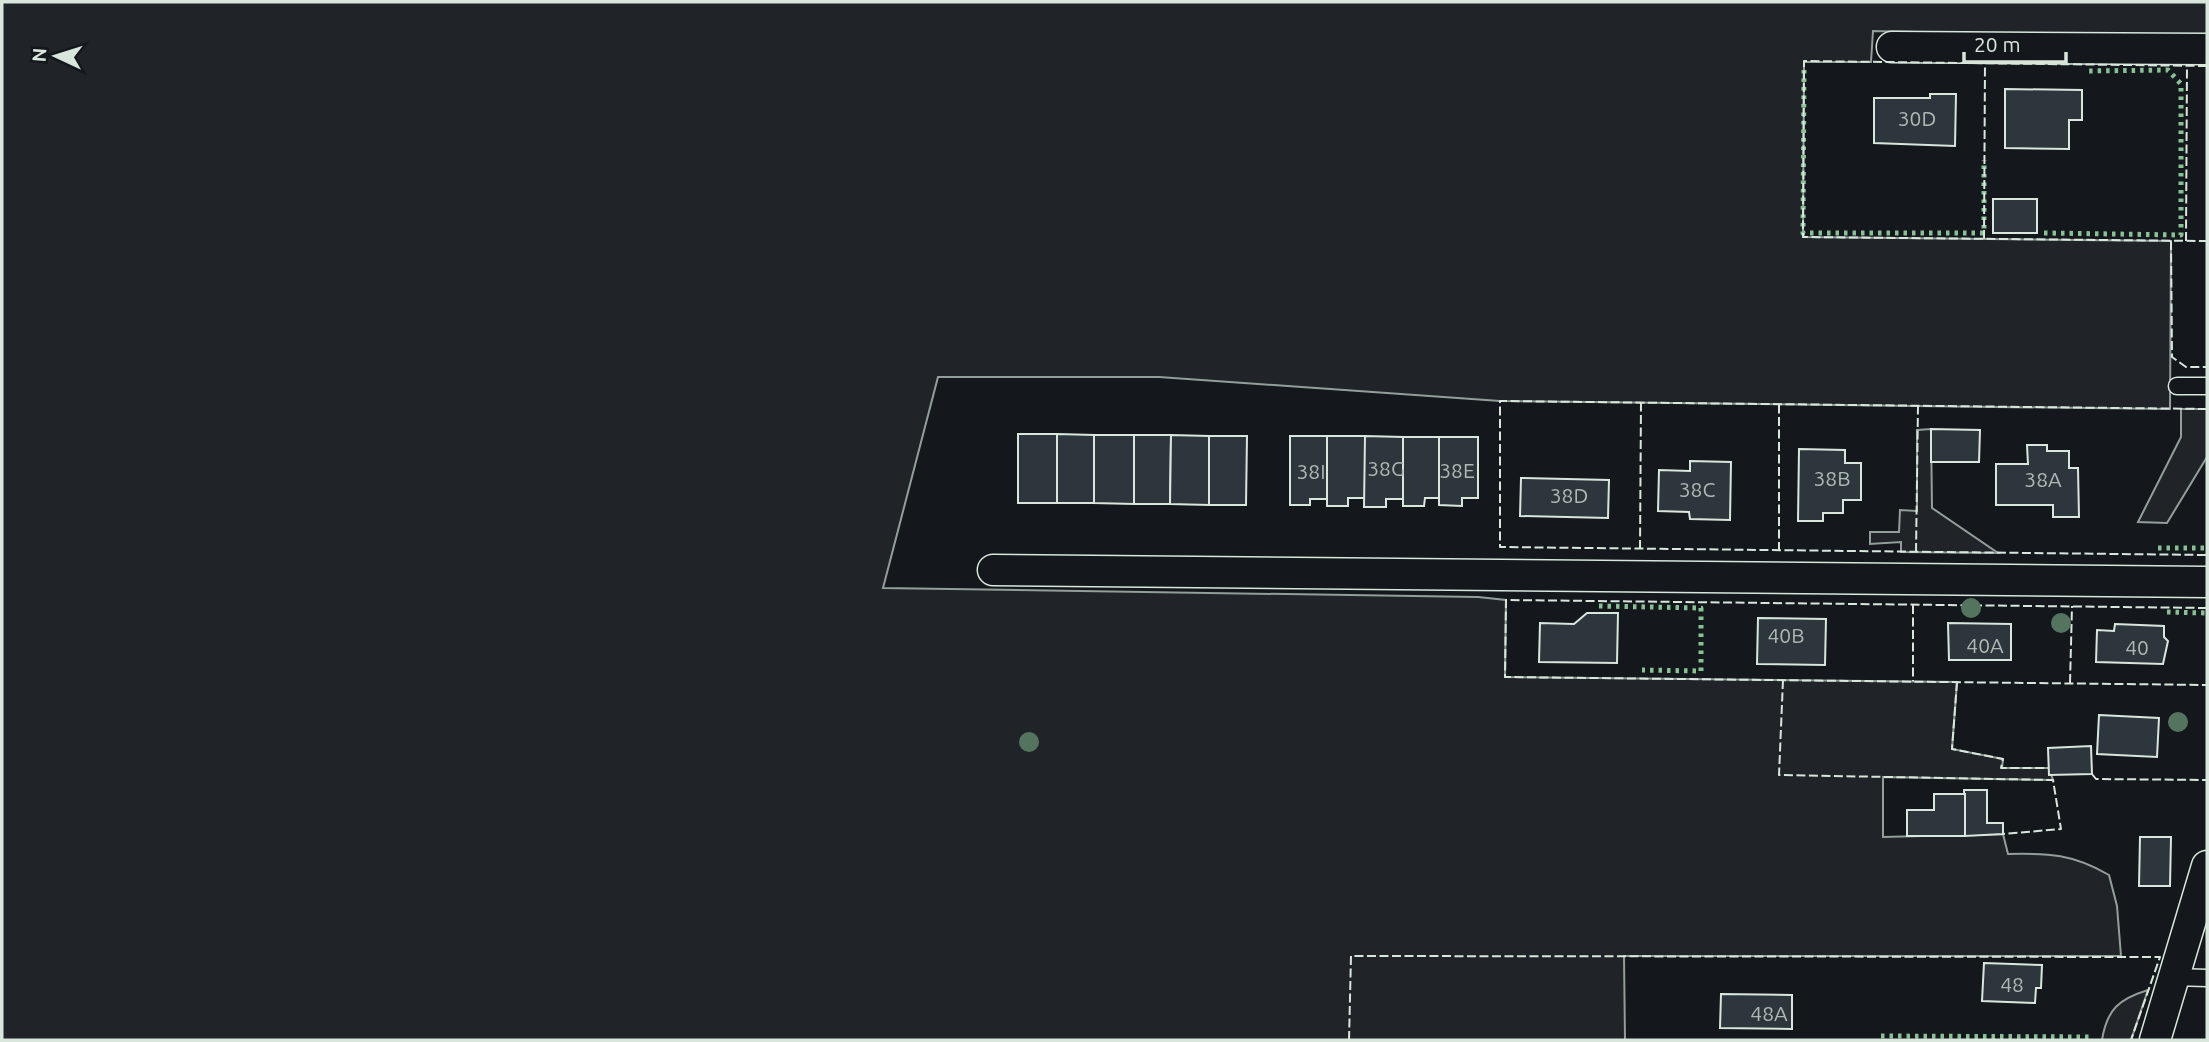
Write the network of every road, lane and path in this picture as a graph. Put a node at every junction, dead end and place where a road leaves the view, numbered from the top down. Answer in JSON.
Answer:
{"nodes":[{"id":1,"x":1892,"y":47,"type":"dead end"},
{"id":2,"x":2207,"y":49,"type":"edge"},
{"id":3,"x":2177,"y":386,"type":"dead end"},
{"id":4,"x":2207,"y":386,"type":"edge"},
{"id":5,"x":993,"y":570,"type":"dead end"},
{"id":6,"x":2207,"y":582,"type":"edge"},
{"id":7,"x":2207,"y":866,"type":"edge"},
{"id":8,"x":2174,"y":977,"type":"junction"},
{"id":9,"x":2207,"y":978,"type":"edge"},
{"id":10,"x":2155,"y":1040,"type":"edge"}],
"edges":[{"from":1,"to":2,"type":"street"},
{"from":3,"to":4,"type":"lane"},
{"from":5,"to":6,"type":"street"},
{"from":7,"to":8,"type":"street"},
{"from":8,"to":9,"type":"lane"},
{"from":8,"to":10,"type":"street"}]}
